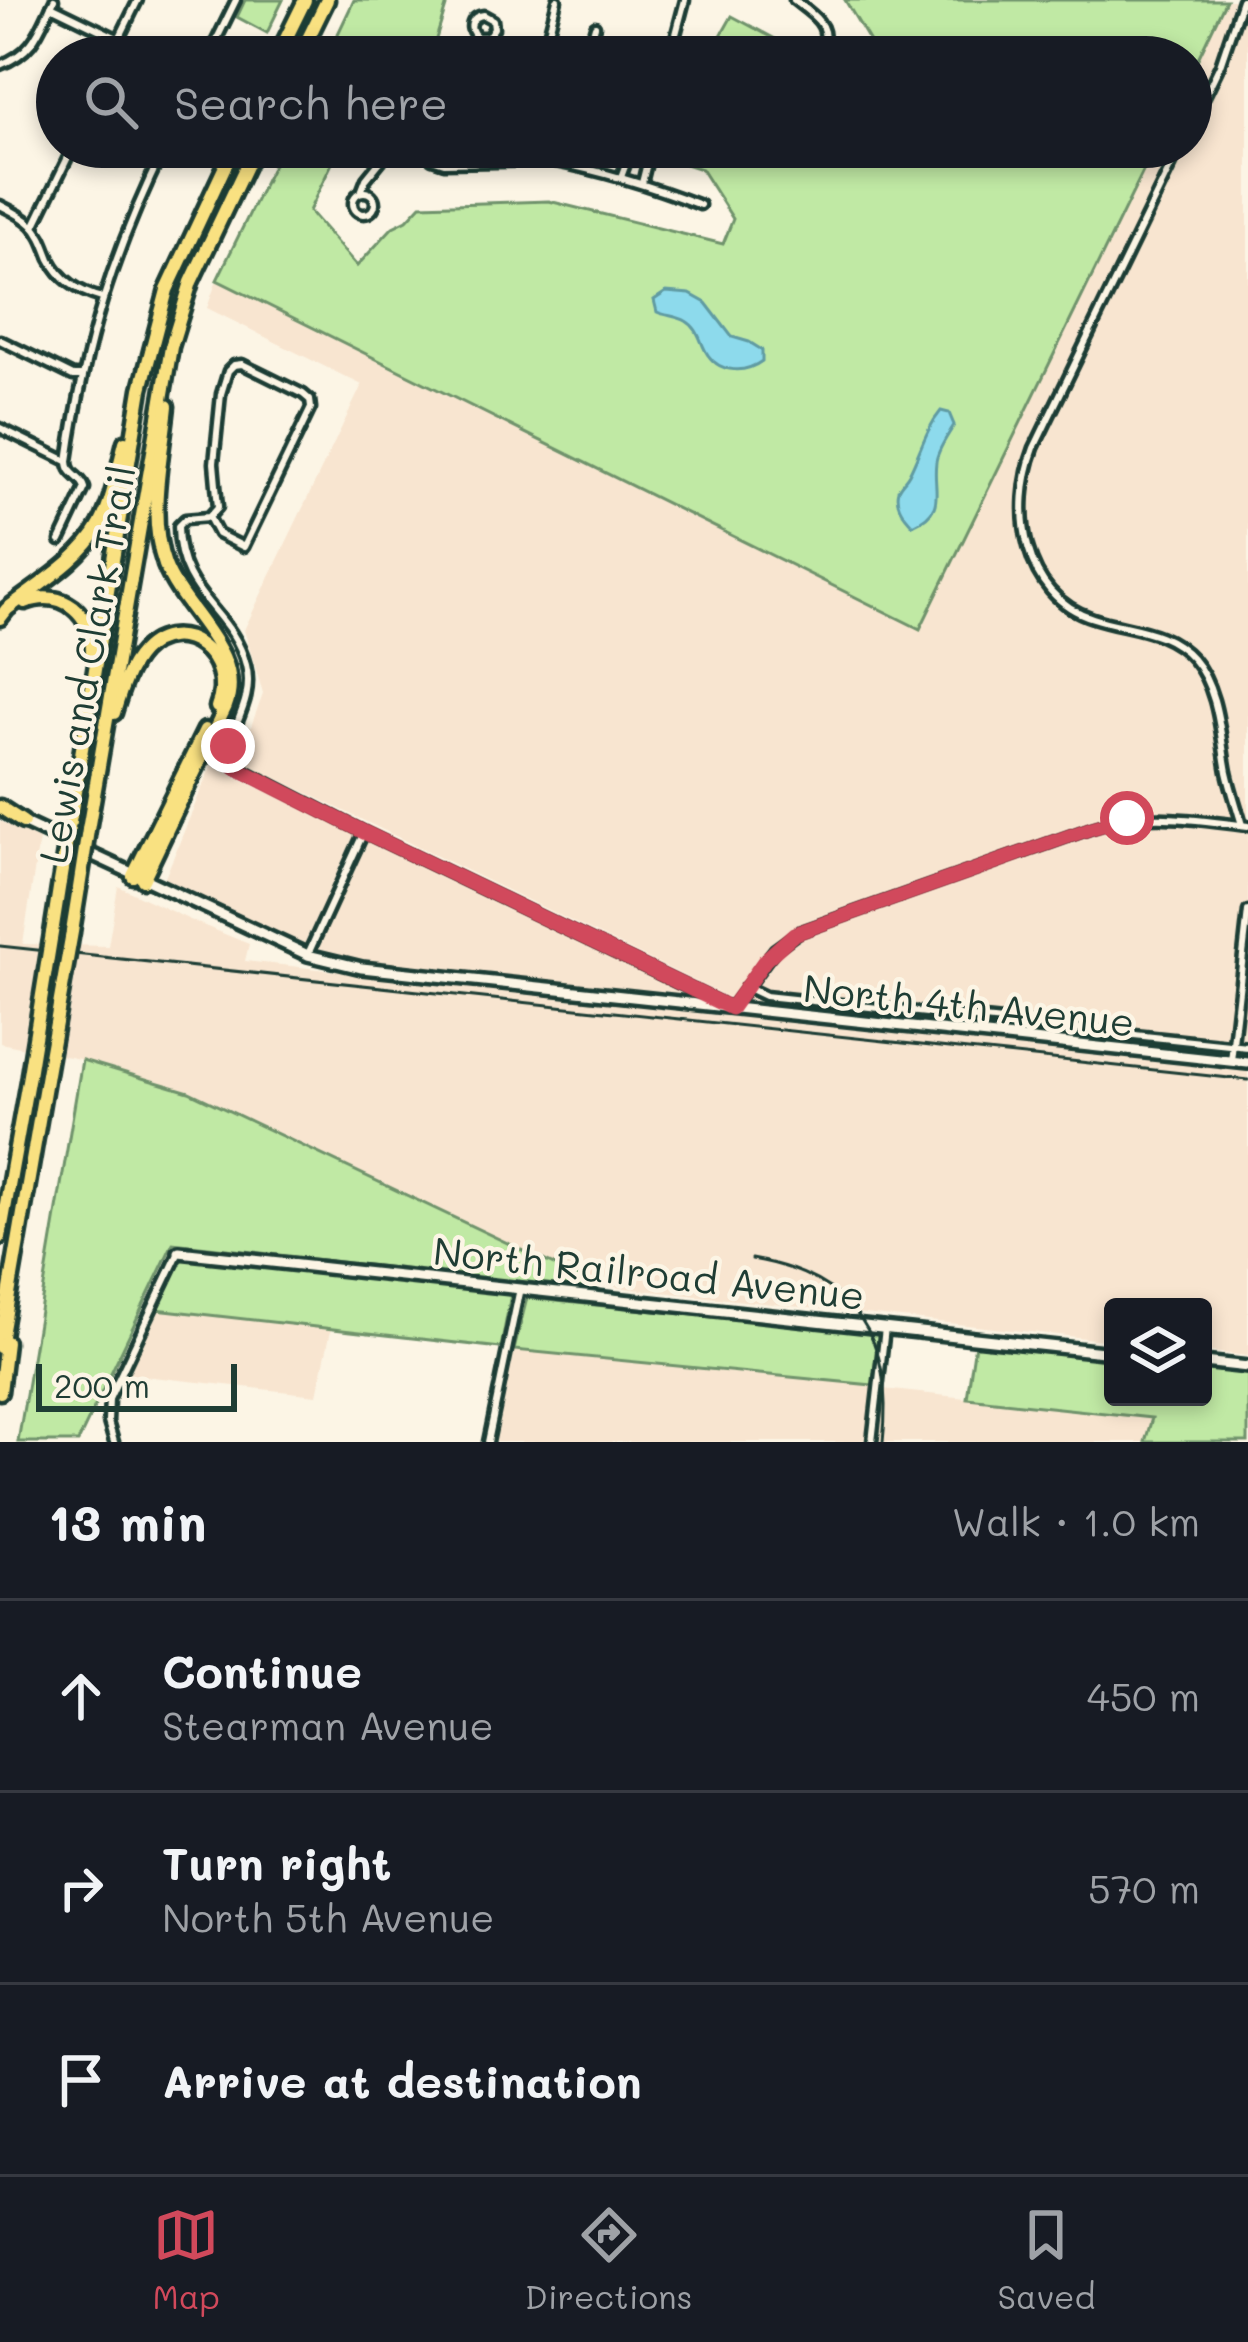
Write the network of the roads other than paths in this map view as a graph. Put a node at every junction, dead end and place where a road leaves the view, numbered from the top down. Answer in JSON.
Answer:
{"nodes":[{"id":1,"x":138,"y":0,"type":"edge"},
{"id":2,"x":236,"y":0,"type":"edge"},
{"id":3,"x":305,"y":0,"type":"edge"},
{"id":4,"x":327,"y":0,"type":"edge"},
{"id":5,"x":556,"y":0,"type":"edge"},
{"id":6,"x":685,"y":0,"type":"edge"},
{"id":7,"x":794,"y":0,"type":"edge"},
{"id":8,"x":1243,"y":0,"type":"edge"},
{"id":9,"x":53,"y":3,"type":"edge"},
{"id":10,"x":595,"y":26,"type":"dead end"},
{"id":11,"x":114,"y":36,"type":"edge"},
{"id":12,"x":120,"y":36,"type":"edge"},
{"id":13,"x":218,"y":36,"type":"edge"},
{"id":14,"x":288,"y":36,"type":"edge"},
{"id":15,"x":309,"y":36,"type":"edge"},
{"id":16,"x":547,"y":36,"type":"edge"},
{"id":17,"x":592,"y":36,"type":"edge"},
{"id":18,"x":676,"y":36,"type":"edge"},
{"id":19,"x":824,"y":36,"type":"edge"},
{"id":20,"x":0,"y":64,"type":"edge"},
{"id":21,"x":1212,"y":82,"type":"edge"},
{"id":22,"x":63,"y":168,"type":"edge"},
{"id":23,"x":155,"y":168,"type":"edge"},
{"id":24,"x":224,"y":168,"type":"edge"},
{"id":25,"x":246,"y":168,"type":"edge"},
{"id":26,"x":375,"y":168,"type":"edge"},
{"id":27,"x":579,"y":168,"type":"edge"},
{"id":28,"x":624,"y":168,"type":"edge"},
{"id":29,"x":646,"y":168,"type":"edge"},
{"id":30,"x":1170,"y":168,"type":"edge"},
{"id":31,"x":620,"y":178,"type":"junction"},
{"id":32,"x":642,"y":183,"type":"junction"},
{"id":33,"x":362,"y":192,"type":"dead end"},
{"id":34,"x":0,"y":205,"type":"edge"},
{"id":35,"x":700,"y":205,"type":"dead end"},
{"id":36,"x":34,"y":227,"type":"junction"},
{"id":37,"x":102,"y":298,"type":"junction"},
{"id":38,"x":176,"y":324,"type":"junction"},
{"id":39,"x":0,"y":340,"type":"edge"},
{"id":40,"x":82,"y":376,"type":"junction"},
{"id":41,"x":141,"y":389,"type":"junction"},
{"id":42,"x":1,"y":432,"type":"edge"},
{"id":43,"x":68,"y":461,"type":"junction"},
{"id":44,"x":208,"y":517,"type":"junction"},
{"id":45,"x":60,"y":541,"type":"dead end"},
{"id":46,"x":0,"y":618,"type":"edge"},
{"id":47,"x":0,"y":635,"type":"edge"},
{"id":48,"x":91,"y":698,"type":"junction"},
{"id":49,"x":102,"y":748,"type":"junction"},
{"id":50,"x":0,"y":809,"type":"edge"},
{"id":51,"x":22,"y":822,"type":"joint"},
{"id":52,"x":1245,"y":825,"type":"edge"},
{"id":53,"x":364,"y":832,"type":"junction"},
{"id":54,"x":138,"y":878,"type":"junction"},
{"id":55,"x":1248,"y":911,"type":"edge"},
{"id":56,"x":308,"y":955,"type":"junction"},
{"id":57,"x":746,"y":987,"type":"junction"},
{"id":58,"x":731,"y":1008,"type":"junction"},
{"id":59,"x":1089,"y":1030,"type":"junction"},
{"id":60,"x":1087,"y":1046,"type":"junction"},
{"id":61,"x":1233,"y":1046,"type":"junction"},
{"id":62,"x":1248,"y":1048,"type":"edge"},
{"id":63,"x":1231,"y":1061,"type":"junction"},
{"id":64,"x":1248,"y":1063,"type":"edge"},
{"id":65,"x":16,"y":1144,"type":"junction"},
{"id":66,"x":0,"y":1193,"type":"edge"},
{"id":67,"x":0,"y":1237,"type":"edge"},
{"id":68,"x":17,"y":1245,"type":"junction"},
{"id":69,"x":179,"y":1252,"type":"joint"},
{"id":70,"x":520,"y":1288,"type":"junction"},
{"id":71,"x":885,"y":1328,"type":"junction"},
{"id":72,"x":0,"y":1347,"type":"edge"},
{"id":73,"x":1104,"y":1351,"type":"edge"},
{"id":74,"x":1212,"y":1363,"type":"edge"},
{"id":75,"x":1248,"y":1367,"type":"edge"},
{"id":76,"x":0,"y":1392,"type":"edge"},
{"id":77,"x":114,"y":1442,"type":"edge"},
{"id":78,"x":488,"y":1442,"type":"edge"},
{"id":79,"x":872,"y":1442,"type":"edge"}],
"edges":[{"from":1,"to":12,"type":"street"},
{"from":2,"to":13,"type":"street"},
{"from":3,"to":14,"type":"highway"},
{"from":4,"to":15,"type":"highway"},
{"from":5,"to":16,"type":"street"},
{"from":6,"to":18,"type":"street"},
{"from":7,"to":19,"type":"street"},
{"from":8,"to":21,"type":"street"},
{"from":9,"to":11,"type":"street"},
{"from":9,"to":20,"type":"street"},
{"from":10,"to":17,"type":"street"},
{"from":22,"to":36,"type":"street"},
{"from":23,"to":37,"type":"street"},
{"from":24,"to":41,"type":"highway","name":"Lewis and Clark Trail"},
{"from":25,"to":38,"type":"highway","name":"Lewis and Clark Trail"},
{"from":26,"to":33,"type":"street"},
{"from":27,"to":31,"type":"street"},
{"from":28,"to":31,"type":"street"},
{"from":29,"to":32,"type":"street"},
{"from":30,"to":52,"type":"street"},
{"from":31,"to":32,"type":"street"},
{"from":32,"to":35,"type":"street"},
{"from":34,"to":36,"type":"street"},
{"from":36,"to":37,"type":"street"},
{"from":37,"to":40,"type":"street"},
{"from":38,"to":49,"type":"highway","name":"Lewis and Clark Trail"},
{"from":38,"to":54,"type":"highway"},
{"from":39,"to":40,"type":"street"},
{"from":40,"to":43,"type":"street"},
{"from":41,"to":46,"type":"highway"},
{"from":41,"to":48,"type":"highway","name":"Lewis and Clark Trail"},
{"from":42,"to":43,"type":"street"},
{"from":43,"to":45,"type":"street"},
{"from":44,"to":44,"type":"street"},
{"from":44,"to":53,"type":"street"},
{"from":47,"to":48,"type":"highway"},
{"from":48,"to":65,"type":"highway","name":"Lewis and Clark Trail","bridge":true},
{"from":49,"to":54,"type":"highway"},
{"from":49,"to":68,"type":"highway","name":"Lewis and Clark Trail","bridge":true},
{"from":50,"to":51,"type":"highway"},
{"from":51,"to":54,"type":"main road","name":"North 4th Avenue"},
{"from":52,"to":57,"type":"street"},
{"from":53,"to":56,"type":"street"},
{"from":53,"to":58,"type":"street"},
{"from":54,"to":56,"type":"main road","name":"North 4th Avenue"},
{"from":55,"to":61,"type":"street"},
{"from":56,"to":58,"type":"main road","name":"North 4th Avenue"},
{"from":57,"to":58,"type":"street"},
{"from":57,"to":59,"type":"street"},
{"from":58,"to":60,"type":"main road","name":"North 4th Avenue"},
{"from":59,"to":60,"type":"street"},
{"from":59,"to":61,"type":"street"},
{"from":60,"to":63,"type":"main road","name":"North 4th Avenue"},
{"from":61,"to":62,"type":"street"},
{"from":61,"to":63,"type":"street"},
{"from":63,"to":64,"type":"main road","name":"North 4th Avenue"},
{"from":65,"to":66,"type":"highway"},
{"from":65,"to":67,"type":"highway","name":"Lewis and Clark Trail"},
{"from":68,"to":72,"type":"highway","name":"Lewis and Clark Trail"},
{"from":68,"to":76,"type":"highway"},
{"from":69,"to":70,"type":"main road","name":"North Railroad Avenue"},
{"from":69,"to":77,"type":"street"},
{"from":70,"to":71,"type":"main road","name":"North Railroad Avenue"},
{"from":70,"to":78,"type":"street"},
{"from":71,"to":73,"type":"main road","name":"North Railroad Avenue"},
{"from":71,"to":79,"type":"street"},
{"from":74,"to":75,"type":"main road"}]}
